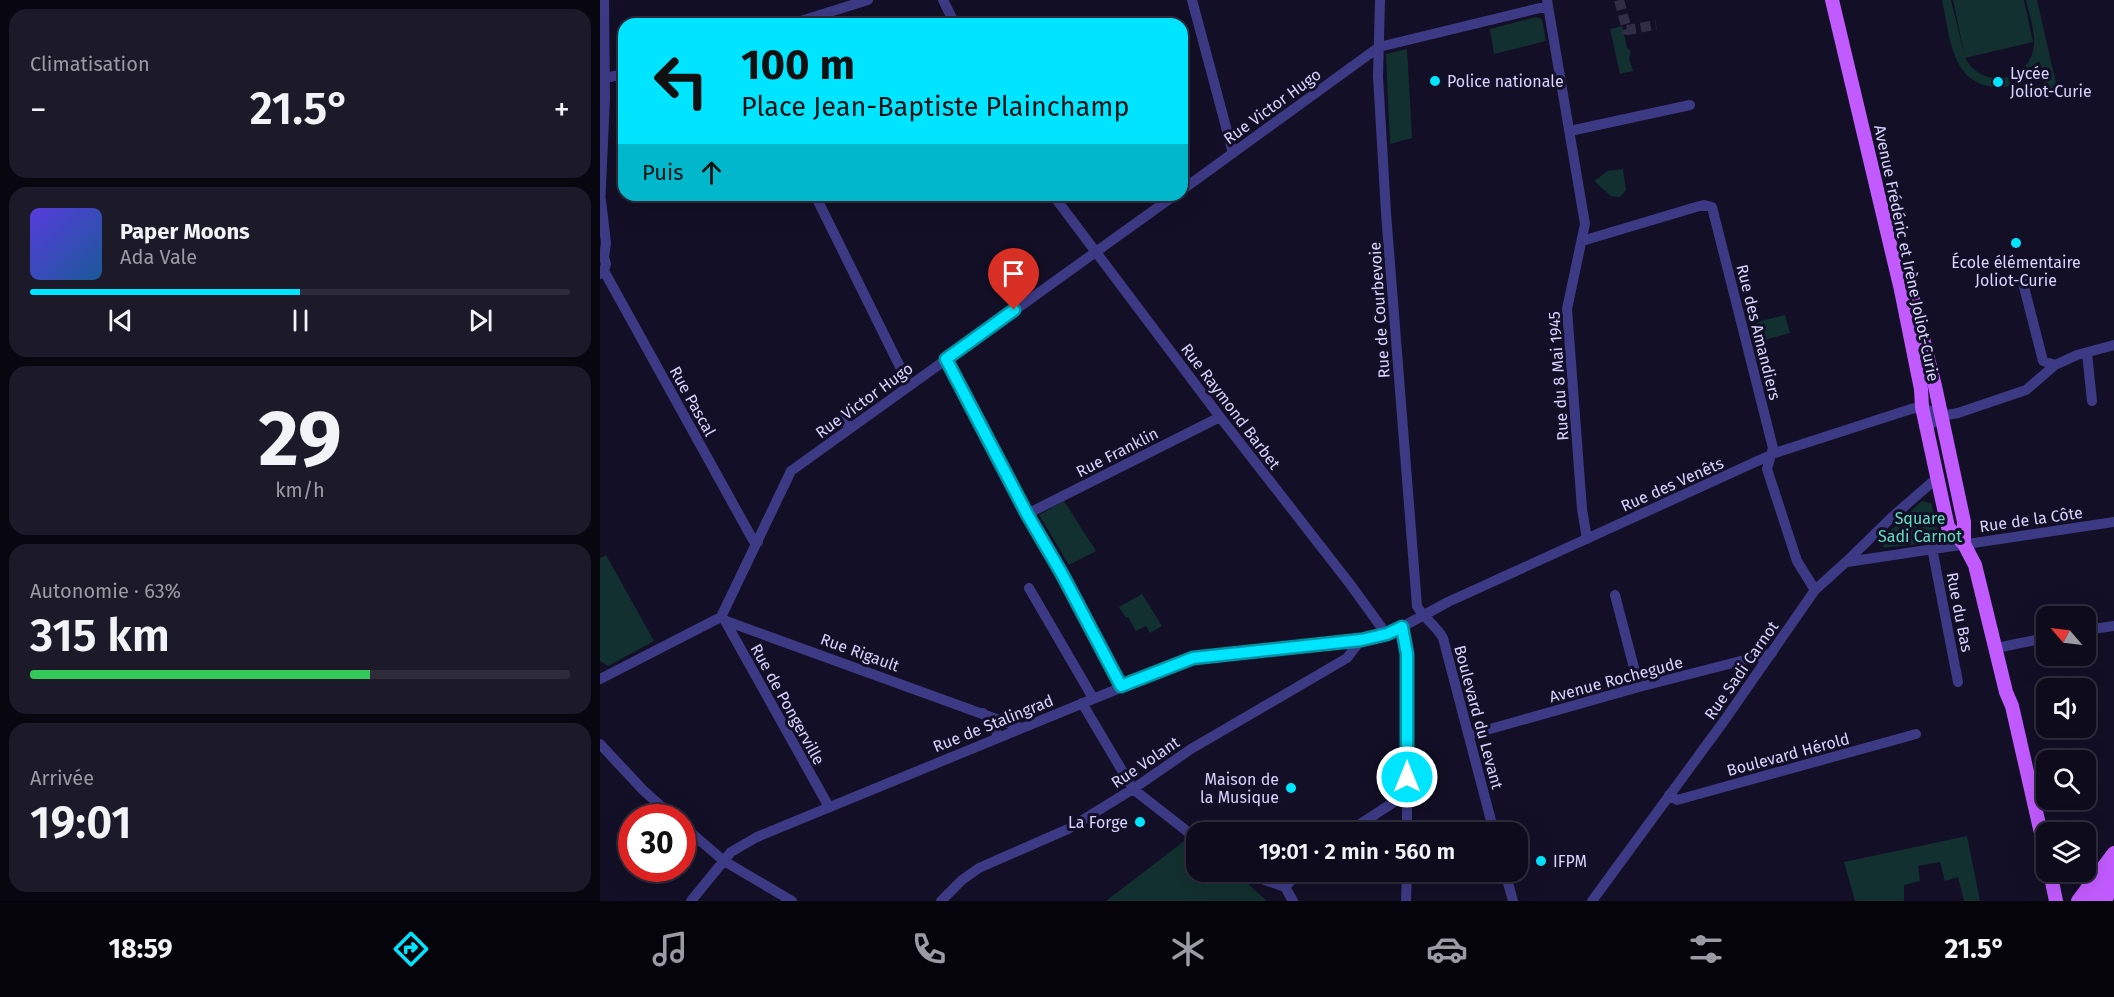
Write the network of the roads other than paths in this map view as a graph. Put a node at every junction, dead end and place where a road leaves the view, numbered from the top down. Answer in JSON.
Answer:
{"nodes":[{"id":1,"x":604,"y":0,"type":"edge"},
{"id":2,"x":868,"y":0,"type":"edge"},
{"id":3,"x":943,"y":0,"type":"edge"},
{"id":4,"x":1192,"y":0,"type":"edge"},
{"id":5,"x":1380,"y":0,"type":"edge"},
{"id":6,"x":1832,"y":0,"type":"edge"},
{"id":7,"x":1840,"y":0,"type":"edge"},
{"id":8,"x":1547,"y":3,"type":"edge"},
{"id":9,"x":810,"y":18,"type":"edge"},
{"id":10,"x":952,"y":18,"type":"edge"},
{"id":11,"x":1379,"y":47,"type":"junction"},
{"id":12,"x":618,"y":75,"type":"edge"},
{"id":13,"x":605,"y":78,"type":"junction"},
{"id":14,"x":1690,"y":105,"type":"dead end"},
{"id":15,"x":1570,"y":131,"type":"junction"},
{"id":16,"x":1233,"y":153,"type":"junction"},
{"id":17,"x":1188,"y":186,"type":"edge"},
{"id":18,"x":818,"y":201,"type":"edge"},
{"id":19,"x":1058,"y":201,"type":"edge"},
{"id":20,"x":1167,"y":201,"type":"edge"},
{"id":21,"x":600,"y":202,"type":"edge"},
{"id":22,"x":1582,"y":241,"type":"junction"},
{"id":23,"x":1097,"y":252,"type":"junction"},
{"id":24,"x":602,"y":256,"type":"edge"},
{"id":25,"x":602,"y":273,"type":"edge"},
{"id":26,"x":2022,"y":279,"type":"dead end"},
{"id":27,"x":2114,"y":345,"type":"edge"},
{"id":28,"x":2087,"y":353,"type":"junction"},
{"id":29,"x":946,"y":359,"type":"junction"},
{"id":30,"x":2055,"y":365,"type":"junction"},
{"id":31,"x":909,"y":385,"type":"junction"},
{"id":32,"x":2092,"y":401,"type":"dead end"},
{"id":33,"x":1922,"y":407,"type":"junction"},
{"id":34,"x":858,"y":408,"type":"dead end"},
{"id":35,"x":1941,"y":416,"type":"junction"},
{"id":36,"x":1220,"y":417,"type":"junction"},
{"id":37,"x":844,"y":418,"type":"dead end"},
{"id":38,"x":864,"y":418,"type":"junction"},
{"id":39,"x":1926,"y":428,"type":"junction"},
{"id":40,"x":849,"y":429,"type":"junction"},
{"id":41,"x":1769,"y":457,"type":"junction"},
{"id":42,"x":1938,"y":477,"type":"junction"},
{"id":43,"x":1027,"y":514,"type":"junction"},
{"id":44,"x":2114,"y":522,"type":"edge"},
{"id":45,"x":1587,"y":539,"type":"junction"},
{"id":46,"x":758,"y":542,"type":"junction"},
{"id":47,"x":1964,"y":544,"type":"junction"},
{"id":48,"x":1932,"y":548,"type":"junction"},
{"id":49,"x":1846,"y":562,"type":"junction"},
{"id":50,"x":1029,"y":588,"type":"dead end"},
{"id":51,"x":1815,"y":590,"type":"junction"},
{"id":52,"x":1615,"y":595,"type":"dead end"},
{"id":53,"x":1422,"y":616,"type":"junction"},
{"id":54,"x":724,"y":619,"type":"junction"},
{"id":55,"x":2114,"y":626,"type":"edge"},
{"id":56,"x":1402,"y":627,"type":"junction"},
{"id":57,"x":2096,"y":628,"type":"edge"},
{"id":58,"x":1387,"y":634,"type":"junction"},
{"id":59,"x":1361,"y":640,"type":"junction"},
{"id":60,"x":2036,"y":640,"type":"edge"},
{"id":61,"x":1996,"y":648,"type":"junction"},
{"id":62,"x":1772,"y":653,"type":"junction"},
{"id":63,"x":600,"y":679,"type":"edge"},
{"id":64,"x":1958,"y":682,"type":"dead end"},
{"id":65,"x":1121,"y":686,"type":"junction"},
{"id":66,"x":1640,"y":687,"type":"junction"},
{"id":67,"x":1088,"y":700,"type":"junction"},
{"id":68,"x":982,"y":713,"type":"junction"},
{"id":69,"x":1022,"y":728,"type":"junction"},
{"id":70,"x":1916,"y":734,"type":"dead end"},
{"id":71,"x":1469,"y":735,"type":"junction"},
{"id":72,"x":999,"y":738,"type":"junction"},
{"id":73,"x":600,"y":744,"type":"edge"},
{"id":74,"x":1133,"y":789,"type":"junction"},
{"id":75,"x":1408,"y":793,"type":"junction"},
{"id":76,"x":1669,"y":795,"type":"junction"},
{"id":77,"x":658,"y":804,"type":"edge"},
{"id":78,"x":829,"y":807,"type":"junction"},
{"id":79,"x":1363,"y":822,"type":"edge"},
{"id":80,"x":1407,"y":822,"type":"edge"},
{"id":81,"x":1491,"y":822,"type":"edge"},
{"id":82,"x":2038,"y":822,"type":"edge"},
{"id":83,"x":1186,"y":830,"type":"edge"},
{"id":84,"x":696,"y":837,"type":"edge"},
{"id":85,"x":2114,"y":853,"type":"edge"},
{"id":86,"x":724,"y":861,"type":"junction"},
{"id":87,"x":2114,"y":868,"type":"edge"},
{"id":88,"x":1271,"y":882,"type":"edge"},
{"id":89,"x":1290,"y":882,"type":"edge"},
{"id":90,"x":1407,"y":882,"type":"edge"},
{"id":91,"x":1508,"y":882,"type":"edge"},
{"id":92,"x":2052,"y":882,"type":"edge"},
{"id":93,"x":2114,"y":882,"type":"edge"},
{"id":94,"x":1285,"y":887,"type":"junction"},
{"id":95,"x":691,"y":901,"type":"edge"},
{"id":96,"x":792,"y":901,"type":"edge"},
{"id":97,"x":941,"y":901,"type":"edge"},
{"id":98,"x":1293,"y":901,"type":"edge"},
{"id":99,"x":1406,"y":901,"type":"edge"},
{"id":100,"x":1513,"y":901,"type":"edge"},
{"id":101,"x":1592,"y":901,"type":"edge"},
{"id":102,"x":2056,"y":901,"type":"edge"},
{"id":103,"x":2078,"y":901,"type":"edge"},
{"id":104,"x":2092,"y":901,"type":"edge"},
{"id":105,"x":2105,"y":901,"type":"edge"}],
"edges":[{"from":1,"to":13,"type":"street","name":"Rue Pascal"},
{"from":2,"to":9,"type":"street"},
{"from":3,"to":10,"type":"street"},
{"from":4,"to":16,"type":"street"},
{"from":5,"to":11,"type":"street","name":"Rue de Courbevoie"},
{"from":6,"to":33,"type":"main road","name":"Avenue Frédéric et Irène Joliot-Curie"},
{"from":7,"to":35,"type":"main road","name":"Avenue Frédéric et Irène Joliot-Curie"},
{"from":8,"to":11,"type":"street"},
{"from":8,"to":15,"type":"street","name":"Rue du 8 Mai 1945"},
{"from":11,"to":16,"type":"street","name":"Rue Victor Hugo"},
{"from":11,"to":53,"type":"street","name":"Rue de Courbevoie"},
{"from":12,"to":13,"type":"street"},
{"from":13,"to":21,"type":"street","name":"Rue Pascal"},
{"from":14,"to":15,"type":"street"},
{"from":15,"to":22,"type":"street","name":"Rue du 8 Mai 1945"},
{"from":16,"to":17,"type":"street","name":"Rue Victor Hugo"},
{"from":18,"to":31,"type":"street"},
{"from":19,"to":23,"type":"street","name":"Rue Raymond Barbet"},
{"from":20,"to":23,"type":"street","name":"Rue Victor Hugo"},
{"from":21,"to":24,"type":"street","name":"Rue Pascal"},
{"from":22,"to":41,"type":"street","name":"Rue des Amandiers"},
{"from":22,"to":45,"type":"street","name":"Rue du 8 Mai 1945"},
{"from":23,"to":29,"type":"street","name":"Rue Victor Hugo"},
{"from":23,"to":36,"type":"street","name":"Rue Raymond Barbet"},
{"from":24,"to":25,"type":"street","name":"Rue Pascal"},
{"from":25,"to":46,"type":"street","name":"Rue Pascal"},
{"from":26,"to":30,"type":"street"},
{"from":27,"to":28,"type":"street"},
{"from":28,"to":30,"type":"street"},
{"from":28,"to":32,"type":"street"},
{"from":29,"to":31,"type":"street","name":"Rue Victor Hugo"},
{"from":29,"to":43,"type":"street"},
{"from":30,"to":35,"type":"street"},
{"from":31,"to":38,"type":"street","name":"Rue Victor Hugo"},
{"from":33,"to":35,"type":"street"},
{"from":33,"to":39,"type":"main road","name":"Avenue Frédéric et Irène Joliot-Curie"},
{"from":33,"to":41,"type":"street","name":"Rue des Venêts"},
{"from":34,"to":38,"type":"street"},
{"from":35,"to":39,"type":"street"},
{"from":35,"to":47,"type":"main road","name":"Avenue Frédéric et Irène Joliot-Curie"},
{"from":36,"to":43,"type":"street","name":"Rue Franklin"},
{"from":36,"to":58,"type":"street","name":"Rue Raymond Barbet"},
{"from":37,"to":40,"type":"street"},
{"from":38,"to":40,"type":"street","name":"Rue Victor Hugo"},
{"from":39,"to":42,"type":"main road","name":"Avenue Frédéric et Irène Joliot-Curie"},
{"from":40,"to":46,"type":"street","name":"Rue Victor Hugo"},
{"from":41,"to":45,"type":"street","name":"Rue des Venêts"},
{"from":41,"to":51,"type":"street","name":"Rue des Amandiers"},
{"from":42,"to":47,"type":"main road","name":"Avenue Frédéric et Irène Joliot-Curie"},
{"from":42,"to":49,"type":"street","name":"Rue Sadi Carnot"},
{"from":43,"to":65,"type":"street"},
{"from":44,"to":47,"type":"street","name":"Rue de la Côte"},
{"from":45,"to":53,"type":"street","name":"Rue des Venêts"},
{"from":46,"to":54,"type":"street","name":"Rue Victor Hugo"},
{"from":47,"to":48,"type":"street","name":"Rue de la Côte"},
{"from":47,"to":61,"type":"main road","name":"Avenue Frédéric et Irène Joliot-Curie"},
{"from":48,"to":49,"type":"street","name":"Rue de la Côte"},
{"from":48,"to":64,"type":"street","name":"Rue du Bas"},
{"from":49,"to":51,"type":"street","name":"Rue Sadi Carnot"},
{"from":50,"to":67,"type":"street"},
{"from":51,"to":62,"type":"street","name":"Rue Sadi Carnot"},
{"from":52,"to":66,"type":"street"},
{"from":53,"to":56,"type":"street","name":"Rue des Venêts"},
{"from":53,"to":71,"type":"street","name":"Boulevard du Levant"},
{"from":54,"to":63,"type":"street"},
{"from":54,"to":68,"type":"street","name":"Rue Rigault"},
{"from":54,"to":78,"type":"street","name":"Rue de Pongerville"},
{"from":55,"to":57,"type":"street"},
{"from":56,"to":58,"type":"street","name":"Rue des Venêts"},
{"from":56,"to":75,"type":"street"},
{"from":58,"to":59,"type":"street","name":"Rue de Stalingrad"},
{"from":59,"to":65,"type":"street","name":"Rue de Stalingrad"},
{"from":59,"to":74,"type":"street","name":"Rue Volant"},
{"from":60,"to":61,"type":"street"},
{"from":61,"to":82,"type":"main road","name":"Avenue Frédéric et Irène Joliot-Curie"},
{"from":62,"to":66,"type":"street","name":"Avenue Rochegude"},
{"from":62,"to":76,"type":"street","name":"Rue Sadi Carnot"},
{"from":65,"to":67,"type":"street","name":"Rue de Stalingrad"},
{"from":66,"to":71,"type":"street","name":"Avenue Rochegude"},
{"from":67,"to":69,"type":"street","name":"Rue de Stalingrad"},
{"from":67,"to":74,"type":"street"},
{"from":68,"to":69,"type":"street","name":"Rue Rigault"},
{"from":68,"to":72,"type":"street"},
{"from":69,"to":72,"type":"street","name":"Rue de Stalingrad"},
{"from":70,"to":76,"type":"street","name":"Boulevard Hérold"},
{"from":71,"to":81,"type":"street","name":"Boulevard du Levant"},
{"from":72,"to":78,"type":"street","name":"Rue de Stalingrad"},
{"from":73,"to":77,"type":"street"},
{"from":74,"to":83,"type":"street"},
{"from":74,"to":97,"type":"street","name":"Rue Volant"},
{"from":75,"to":79,"type":"street"},
{"from":75,"to":80,"type":"street"},
{"from":76,"to":101,"type":"street","name":"Rue Sadi Carnot"},
{"from":78,"to":86,"type":"street","name":"Rue de Stalingrad"},
{"from":84,"to":86,"type":"street"},
{"from":85,"to":103,"type":"main road"},
{"from":86,"to":95,"type":"street","name":"Rue de Stalingrad"},
{"from":86,"to":96,"type":"street"},
{"from":87,"to":104,"type":"main road"},
{"from":88,"to":94,"type":"street"},
{"from":89,"to":94,"type":"street"},
{"from":90,"to":99,"type":"street"},
{"from":91,"to":100,"type":"street"},
{"from":92,"to":102,"type":"main road"},
{"from":93,"to":105,"type":"main road"},
{"from":94,"to":98,"type":"street"}]}
